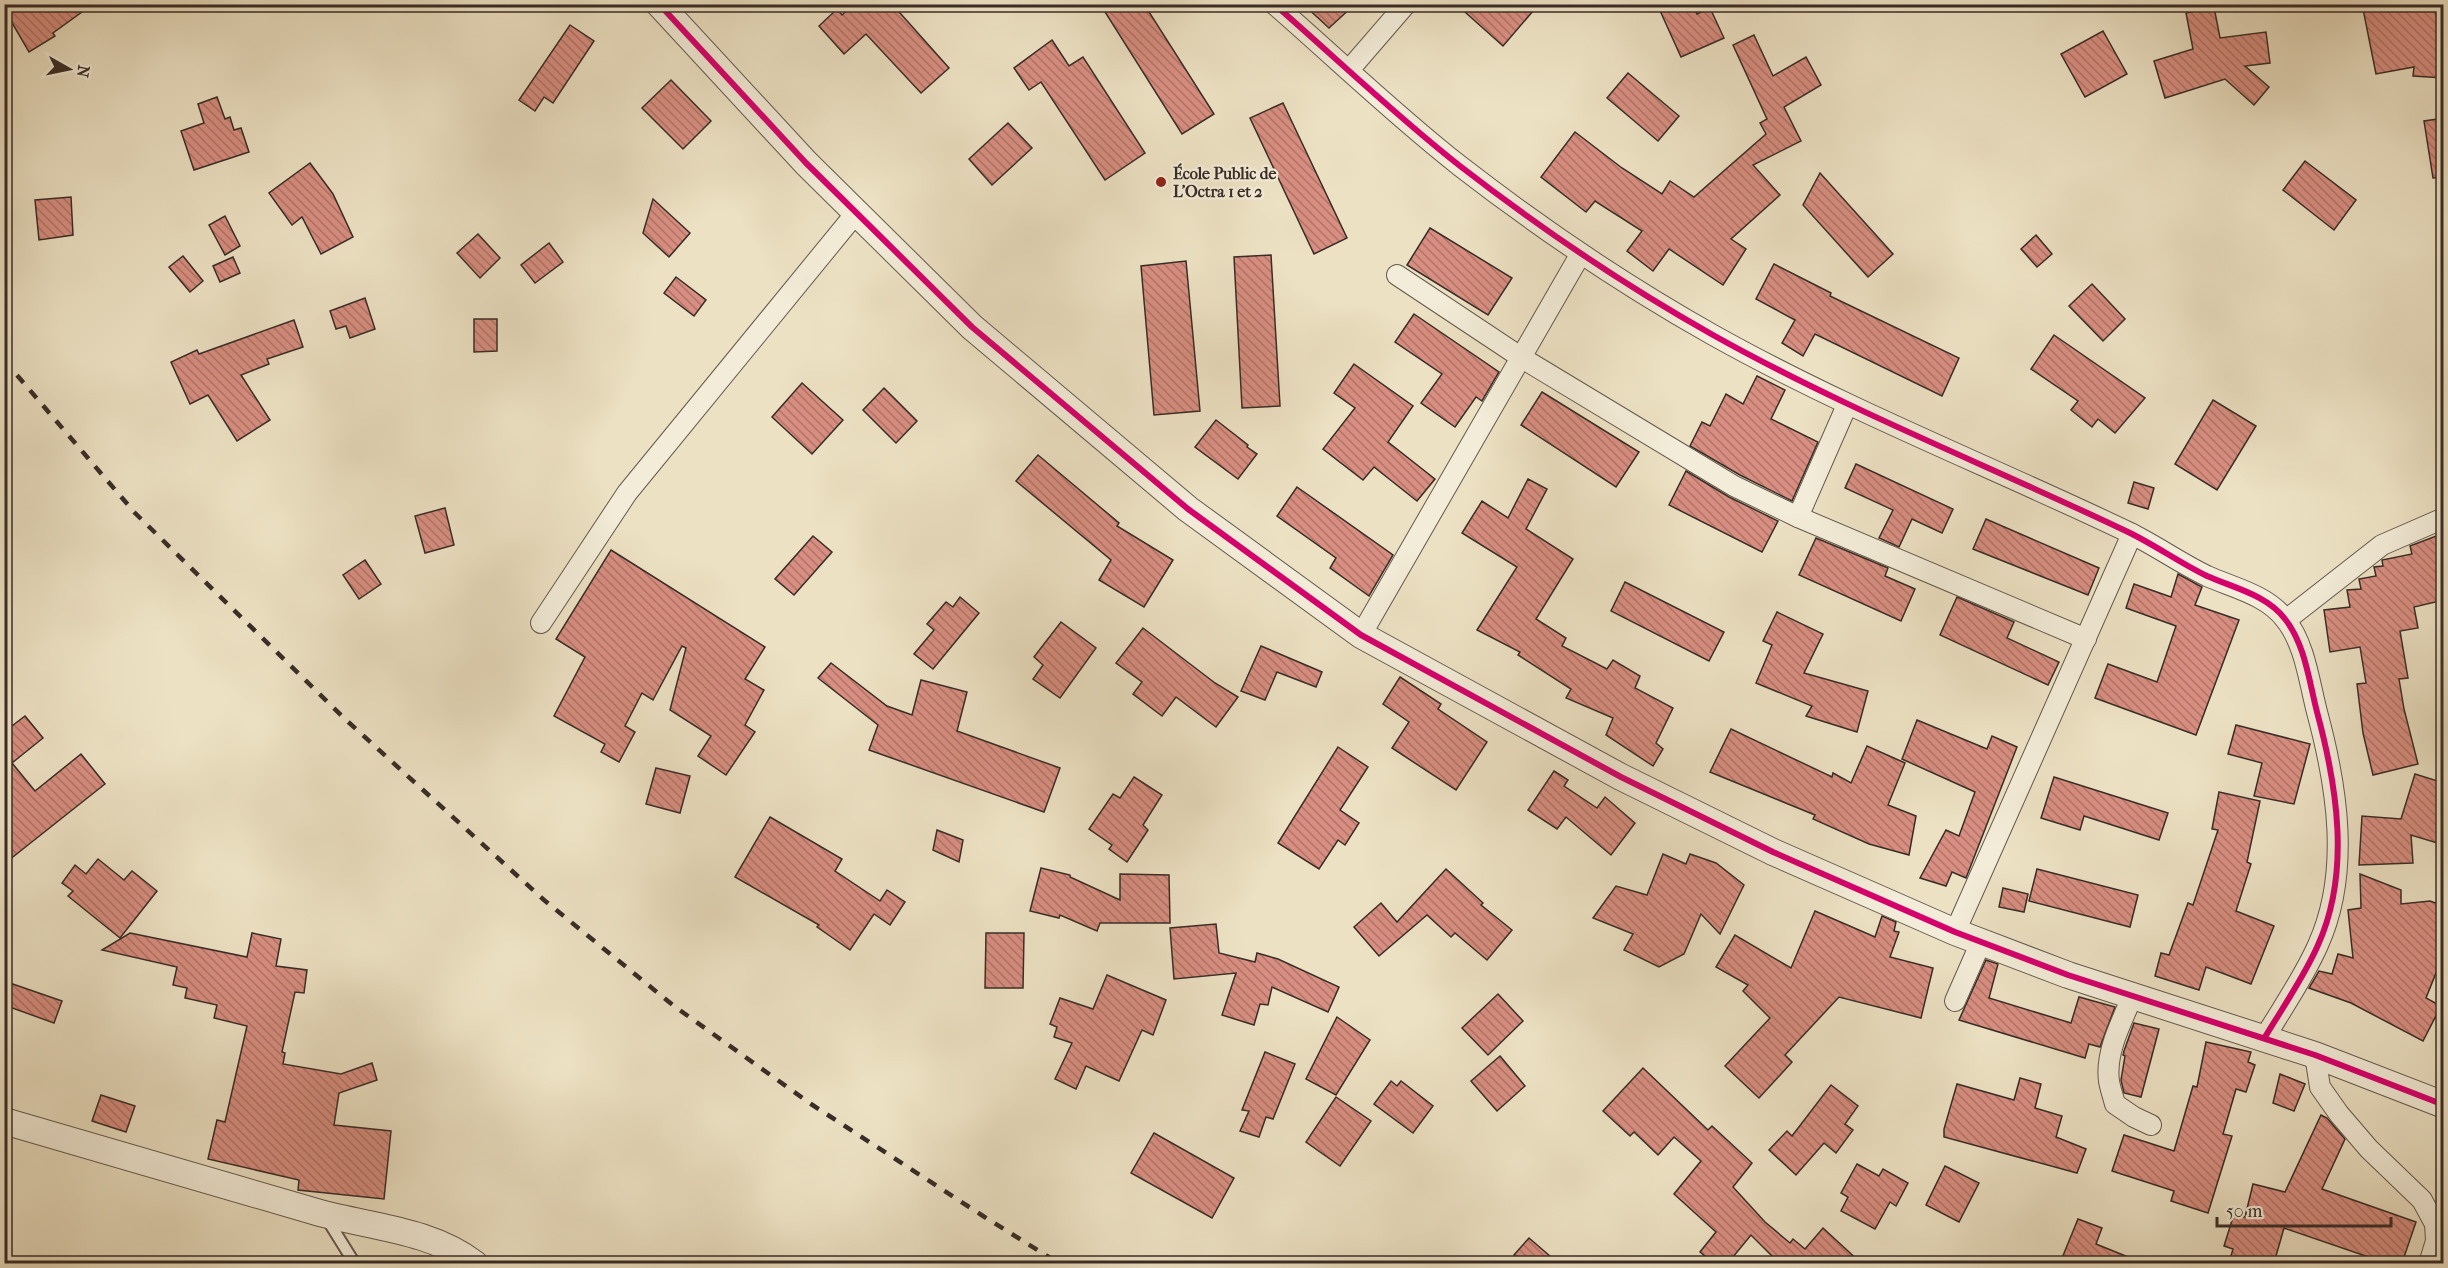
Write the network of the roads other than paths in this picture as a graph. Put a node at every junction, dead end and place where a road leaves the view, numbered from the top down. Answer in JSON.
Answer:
{"nodes":[{"id":1,"x":659,"y":4,"type":"edge"},
{"id":2,"x":1274,"y":4,"type":"edge"},
{"id":3,"x":1406,"y":4,"type":"edge"},
{"id":4,"x":1349,"y":70,"type":"junction"},
{"id":5,"x":856,"y":213,"type":"junction"},
{"id":6,"x":1580,"y":255,"type":"junction"},
{"id":7,"x":1397,"y":275,"type":"dead end"},
{"id":8,"x":1522,"y":358,"type":"junction"},
{"id":9,"x":1847,"y":405,"type":"junction"},
{"id":10,"x":1798,"y":518,"type":"junction"},
{"id":11,"x":2444,"y":518,"type":"edge"},
{"id":12,"x":2132,"y":534,"type":"junction"},
{"id":13,"x":2286,"y":620,"type":"junction"},
{"id":14,"x":541,"y":623,"type":"dead end"},
{"id":15,"x":1361,"y":635,"type":"junction"},
{"id":16,"x":2086,"y":639,"type":"junction"},
{"id":17,"x":1955,"y":932,"type":"junction"},
{"id":18,"x":1981,"y":942,"type":"junction"},
{"id":19,"x":2133,"y":995,"type":"junction"},
{"id":20,"x":1955,"y":1001,"type":"dead end"},
{"id":21,"x":2265,"y":1037,"type":"junction"},
{"id":22,"x":2315,"y":1055,"type":"junction"},
{"id":23,"x":2444,"y":1105,"type":"edge"},
{"id":24,"x":4,"y":1121,"type":"edge"},
{"id":25,"x":2151,"y":1125,"type":"dead end"},
{"id":26,"x":324,"y":1214,"type":"junction"},
{"id":27,"x":356,"y":1263,"type":"edge"},
{"id":28,"x":475,"y":1263,"type":"edge"},
{"id":29,"x":2428,"y":1263,"type":"edge"}],
"edges":[{"from":1,"to":5,"type":"street"},
{"from":2,"to":4,"type":"street"},
{"from":3,"to":4,"type":"street"},
{"from":4,"to":6,"type":"street"},
{"from":5,"to":14,"type":"street"},
{"from":5,"to":15,"type":"street"},
{"from":6,"to":8,"type":"street"},
{"from":6,"to":9,"type":"street"},
{"from":7,"to":8,"type":"street"},
{"from":8,"to":10,"type":"street"},
{"from":8,"to":15,"type":"street"},
{"from":9,"to":10,"type":"street"},
{"from":9,"to":12,"type":"street"},
{"from":10,"to":16,"type":"street"},
{"from":11,"to":13,"type":"street"},
{"from":12,"to":13,"type":"street"},
{"from":12,"to":16,"type":"street"},
{"from":13,"to":21,"type":"street"},
{"from":15,"to":17,"type":"street"},
{"from":16,"to":17,"type":"street"},
{"from":17,"to":18,"type":"street"},
{"from":18,"to":19,"type":"street"},
{"from":18,"to":20,"type":"street"},
{"from":19,"to":21,"type":"street"},
{"from":19,"to":25,"type":"street"},
{"from":21,"to":22,"type":"street"},
{"from":22,"to":23,"type":"street"},
{"from":22,"to":29,"type":"street"},
{"from":24,"to":26,"type":"street"},
{"from":26,"to":27,"type":"lane"},
{"from":26,"to":28,"type":"street"}]}
